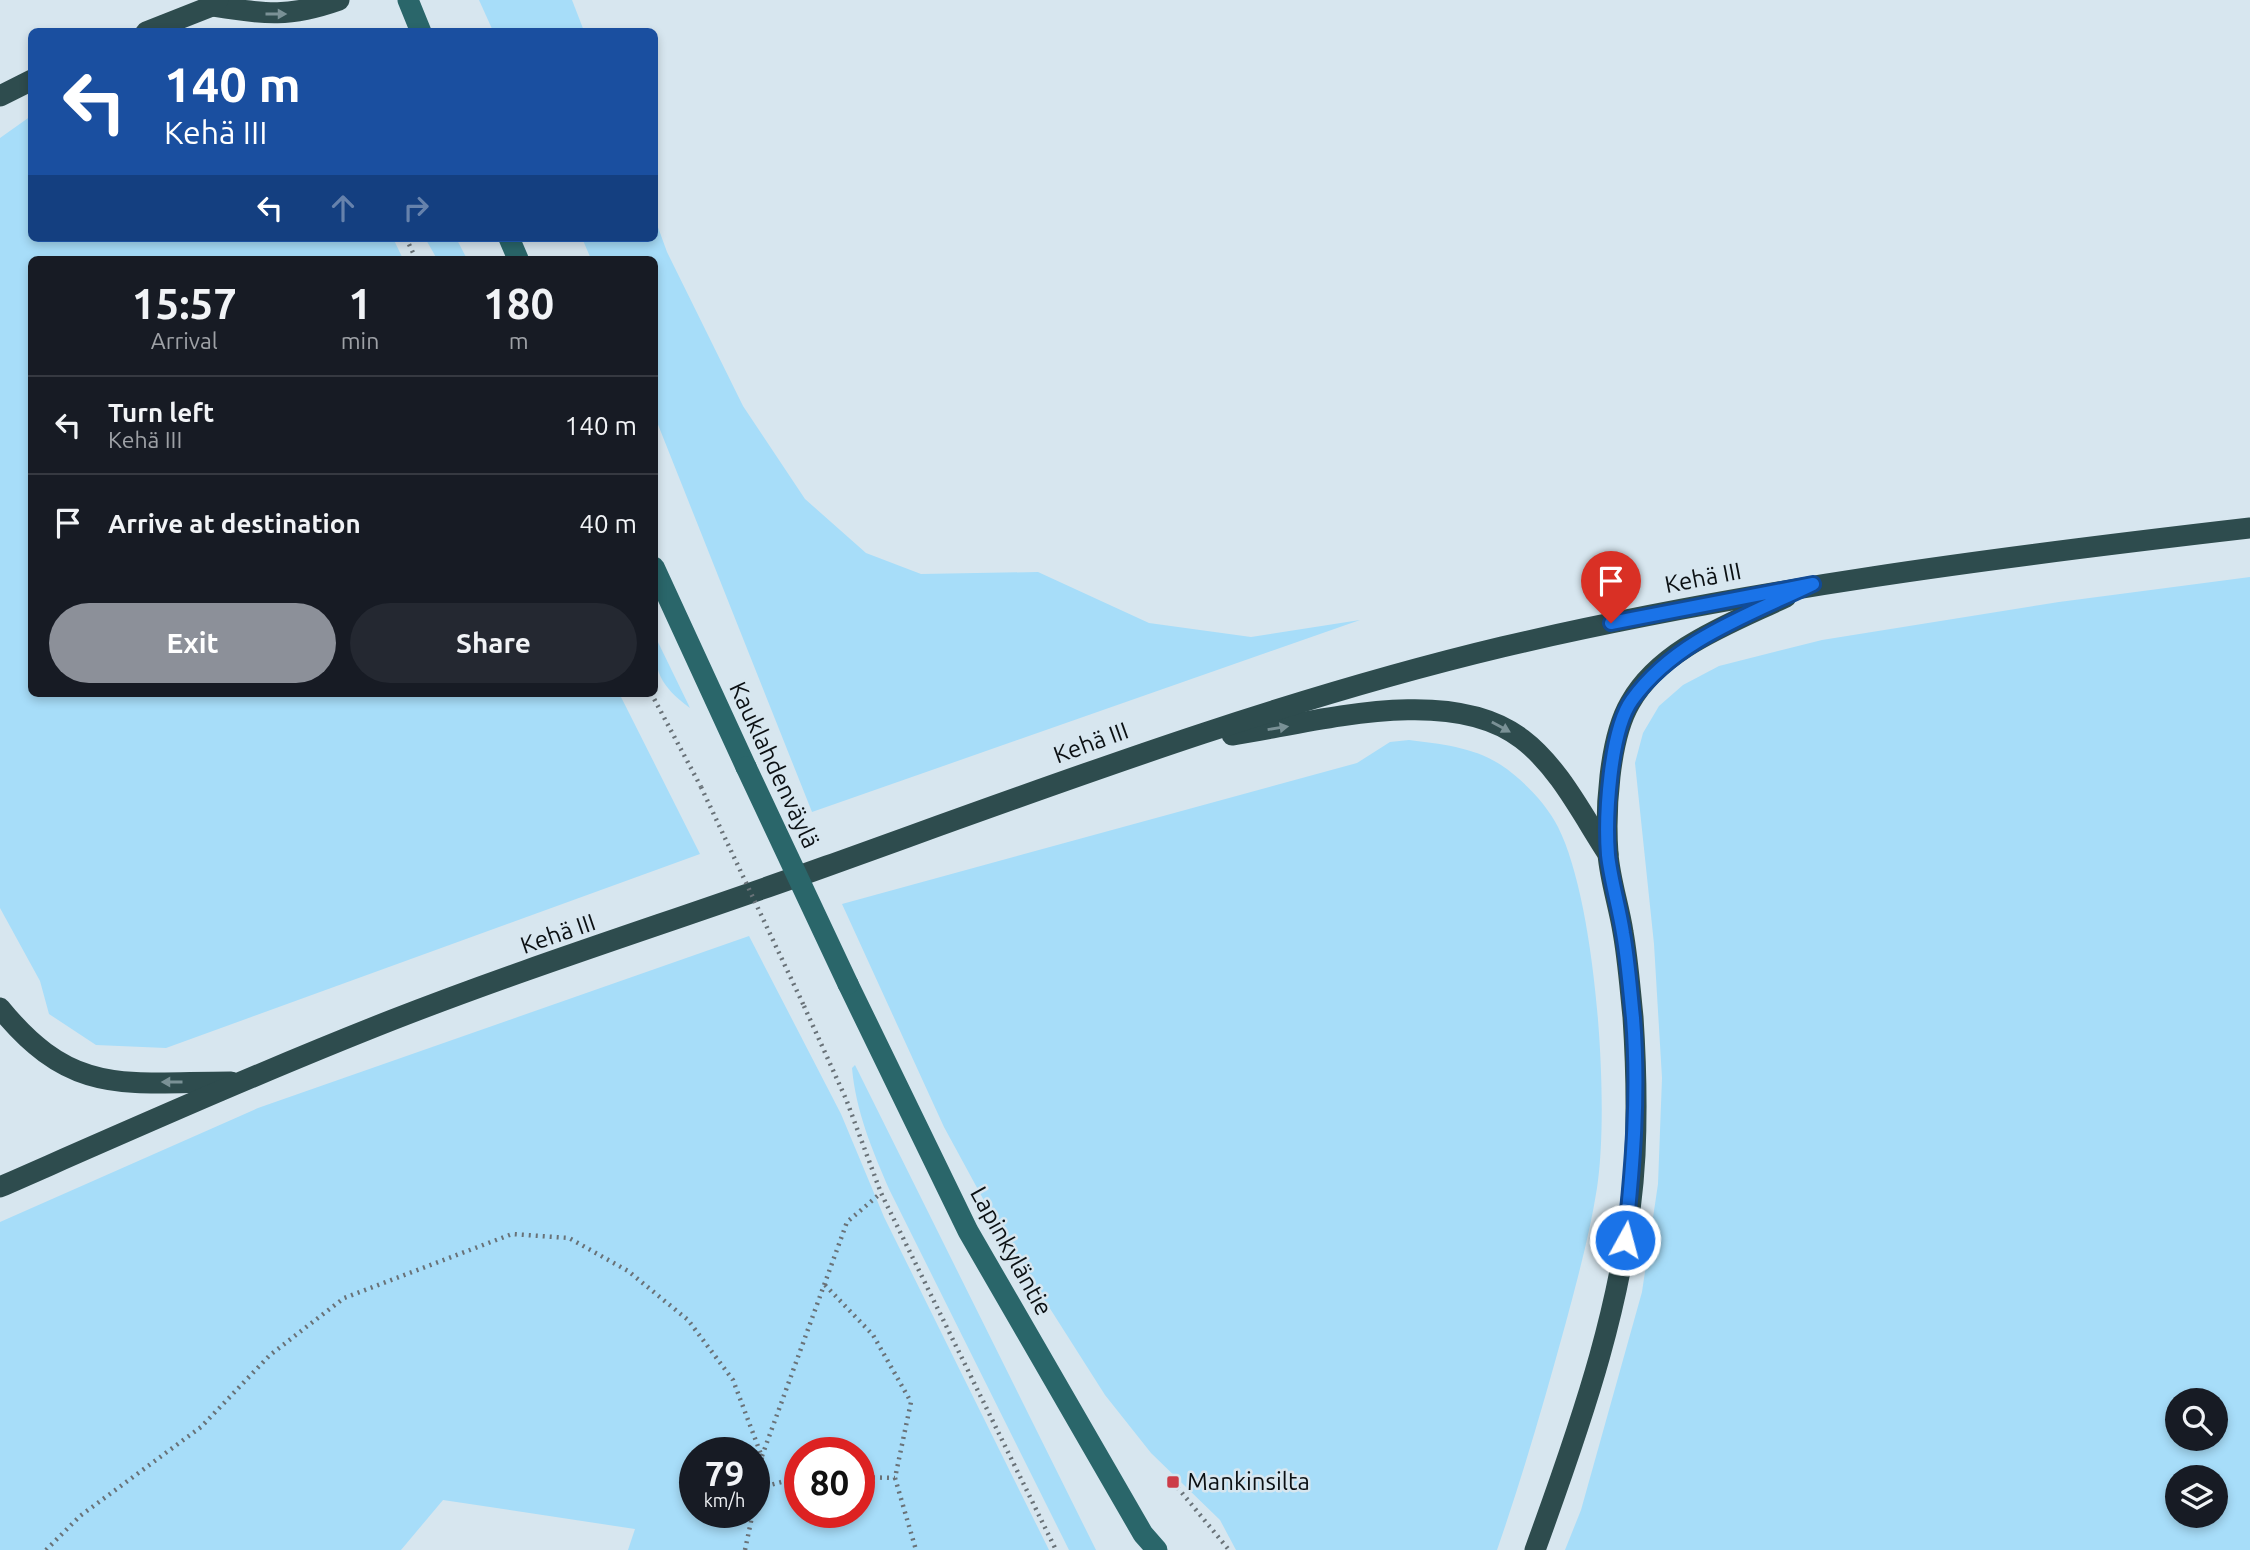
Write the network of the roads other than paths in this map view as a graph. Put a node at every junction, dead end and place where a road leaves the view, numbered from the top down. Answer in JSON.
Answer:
{"nodes":[{"id":1,"x":340,"y":0,"type":"edge"},
{"id":2,"x":408,"y":0,"type":"edge"},
{"id":3,"x":215,"y":3,"type":"edge"},
{"id":4,"x":156,"y":28,"type":"edge"},
{"id":5,"x":419,"y":28,"type":"edge"},
{"id":6,"x":28,"y":81,"type":"edge"},
{"id":7,"x":0,"y":96,"type":"edge"},
{"id":8,"x":2250,"y":528,"type":"edge"},
{"id":9,"x":658,"y":576,"type":"edge"},
{"id":10,"x":1813,"y":584,"type":"junction"},
{"id":11,"x":1162,"y":745,"type":"junction"},
{"id":12,"x":1608,"y":854,"type":"junction"},
{"id":13,"x":848,"y":984,"type":"joint"},
{"id":14,"x":0,"y":1008,"type":"edge"},
{"id":15,"x":240,"y":1082,"type":"junction"},
{"id":16,"x":0,"y":1187,"type":"edge"},
{"id":17,"x":1149,"y":1545,"type":"edge"},
{"id":18,"x":1535,"y":1550,"type":"edge"}],
"edges":[{"from":3,"to":1,"type":"highway","one_way":true},
{"from":2,"to":5,"type":"main road"},
{"from":3,"to":4,"type":"highway"},
{"from":6,"to":7,"type":"highway"},
{"from":8,"to":10,"type":"highway","name":"Kehä III"},
{"from":9,"to":13,"type":"main road","name":"Kauklahdenväylä","bridge":true},
{"from":10,"to":11,"type":"highway","name":"Kehä III"},
{"from":10,"to":12,"type":"highway"},
{"from":11,"to":12,"type":"highway","one_way":true},
{"from":11,"to":15,"type":"highway","name":"Kehä III"},
{"from":12,"to":18,"type":"highway"},
{"from":13,"to":17,"type":"main road","name":"Lapinkyläntie"},
{"from":15,"to":14,"type":"highway","one_way":true},
{"from":15,"to":16,"type":"highway","name":"Kehä III"}]}
